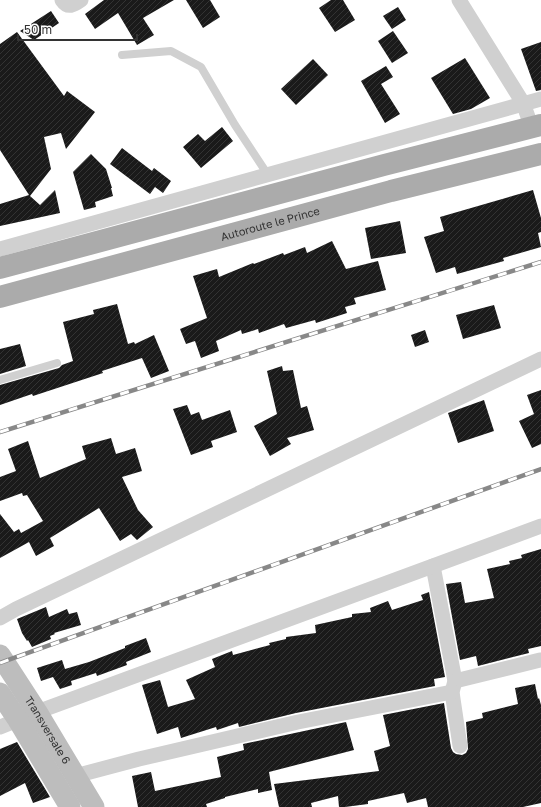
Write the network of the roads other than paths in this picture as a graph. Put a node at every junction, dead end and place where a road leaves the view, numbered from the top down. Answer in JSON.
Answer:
{"nodes":[{"id":1,"x":62,"y":0,"type":"edge"},
{"id":2,"x":81,"y":0,"type":"edge"},
{"id":3,"x":459,"y":0,"type":"edge"},
{"id":4,"x":122,"y":55,"type":"dead end"},
{"id":5,"x":541,"y":99,"type":"edge"},
{"id":6,"x":524,"y":103,"type":"junction"},
{"id":7,"x":536,"y":127,"type":"edge"},
{"id":8,"x":541,"y":154,"type":"edge"},
{"id":9,"x":268,"y":174,"type":"junction"},
{"id":10,"x":0,"y":249,"type":"edge"},
{"id":11,"x":0,"y":268,"type":"edge"},
{"id":12,"x":0,"y":297,"type":"edge"},
{"id":13,"x":541,"y":359,"type":"edge"},
{"id":14,"x":57,"y":363,"type":"dead end"},
{"id":15,"x":0,"y":380,"type":"edge"},
{"id":16,"x":541,"y":526,"type":"edge"},
{"id":17,"x":433,"y":566,"type":"junction"},
{"id":18,"x":0,"y":618,"type":"edge"},
{"id":19,"x":0,"y":655,"type":"edge"},
{"id":20,"x":540,"y":660,"type":"dead end"},
{"id":21,"x":453,"y":686,"type":"junction"},
{"id":22,"x":0,"y":693,"type":"edge"},
{"id":23,"x":37,"y":712,"type":"junction"},
{"id":24,"x":9,"y":724,"type":"edge"},
{"id":25,"x":460,"y":746,"type":"dead end"},
{"id":26,"x":75,"y":776,"type":"junction"},
{"id":27,"x":70,"y":807,"type":"edge"},
{"id":28,"x":94,"y":807,"type":"edge"}],
"edges":[{"from":1,"to":2,"type":"street"},
{"from":3,"to":6,"type":"street"},
{"from":4,"to":9,"type":"lane"},
{"from":5,"to":6,"type":"street"},
{"from":6,"to":7,"type":"street"},
{"from":6,"to":9,"type":"street"},
{"from":7,"to":11,"type":"main road"},
{"from":8,"to":12,"type":"main road","name":"Autoroute le Prince"},
{"from":9,"to":10,"type":"street"},
{"from":13,"to":18,"type":"street"},
{"from":14,"to":15,"type":"lane"},
{"from":16,"to":17,"type":"street"},
{"from":17,"to":21,"type":"street"},
{"from":17,"to":23,"type":"street"},
{"from":19,"to":23,"type":"main road","name":"Transversale 6"},
{"from":20,"to":21,"type":"street"},
{"from":21,"to":25,"type":"street"},
{"from":21,"to":26,"type":"street"},
{"from":22,"to":24,"type":"main road","name":"Transversale 6"},
{"from":23,"to":24,"type":"street"},
{"from":23,"to":26,"type":"main road","name":"Transversale 6"},
{"from":24,"to":27,"type":"main road","name":"Transversale 6"},
{"from":26,"to":28,"type":"main road","name":"Transversale 6"}]}
